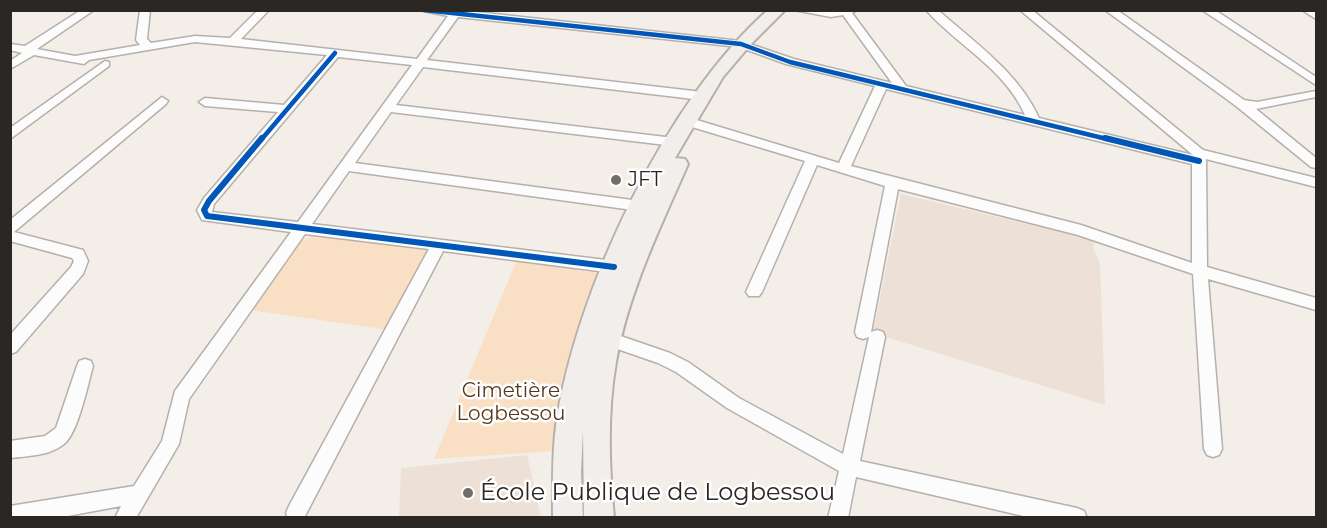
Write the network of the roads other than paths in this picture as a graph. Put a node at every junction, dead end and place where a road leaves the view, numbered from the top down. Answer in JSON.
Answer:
{"nodes":[{"id":1,"x":89,"y":10,"type":"edge"},
{"id":2,"x":145,"y":10,"type":"edge"},
{"id":3,"x":264,"y":10,"type":"edge"},
{"id":4,"x":424,"y":10,"type":"edge"},
{"id":5,"x":778,"y":10,"type":"edge"},
{"id":6,"x":793,"y":10,"type":"edge"},
{"id":7,"x":800,"y":10,"type":"edge"},
{"id":8,"x":931,"y":10,"type":"edge"},
{"id":9,"x":1025,"y":10,"type":"edge"},
{"id":10,"x":1110,"y":10,"type":"edge"},
{"id":11,"x":1207,"y":10,"type":"edge"},
{"id":12,"x":1307,"y":10,"type":"edge"},
{"id":13,"x":849,"y":11,"type":"edge"},
{"id":14,"x":454,"y":15,"type":"junction"},
{"id":15,"x":1317,"y":16,"type":"edge"},
{"id":16,"x":233,"y":40,"type":"junction"},
{"id":17,"x":748,"y":46,"type":"junction"},
{"id":18,"x":10,"y":47,"type":"edge"},
{"id":19,"x":149,"y":47,"type":"junction"},
{"id":20,"x":30,"y":51,"type":"junction"},
{"id":21,"x":335,"y":53,"type":"junction"},
{"id":22,"x":76,"y":59,"type":"junction"},
{"id":23,"x":420,"y":63,"type":"junction"},
{"id":24,"x":10,"y":66,"type":"edge"},
{"id":25,"x":1317,"y":82,"type":"edge"},
{"id":26,"x":882,"y":84,"type":"junction"},
{"id":27,"x":902,"y":89,"type":"junction"},
{"id":28,"x":1317,"y":94,"type":"edge"},
{"id":29,"x":702,"y":96,"type":"junction"},
{"id":30,"x":162,"y":101,"type":"dead end"},
{"id":31,"x":205,"y":102,"type":"dead end"},
{"id":32,"x":1240,"y":103,"type":"junction"},
{"id":33,"x":387,"y":108,"type":"junction"},
{"id":34,"x":287,"y":109,"type":"junction"},
{"id":35,"x":1034,"y":121,"type":"junction"},
{"id":36,"x":692,"y":122,"type":"junction"},
{"id":37,"x":10,"y":135,"type":"edge"},
{"id":38,"x":674,"y":142,"type":"junction"},
{"id":39,"x":1199,"y":157,"type":"junction"},
{"id":40,"x":813,"y":159,"type":"junction"},
{"id":41,"x":1317,"y":164,"type":"edge"},
{"id":42,"x":345,"y":166,"type":"junction"},
{"id":43,"x":843,"y":169,"type":"junction"},
{"id":44,"x":1317,"y":182,"type":"edge"},
{"id":45,"x":892,"y":183,"type":"junction"},
{"id":46,"x":640,"y":206,"type":"junction"},
{"id":47,"x":10,"y":228,"type":"edge"},
{"id":48,"x":299,"y":230,"type":"junction"},
{"id":49,"x":10,"y":236,"type":"edge"},
{"id":50,"x":438,"y":246,"type":"junction"},
{"id":51,"x":614,"y":267,"type":"junction"},
{"id":52,"x":1200,"y":271,"type":"junction"},
{"id":53,"x":754,"y":292,"type":"dead end"},
{"id":54,"x":1317,"y":304,"type":"edge"},
{"id":55,"x":609,"y":339,"type":"junction"},
{"id":56,"x":10,"y":347,"type":"edge"},
{"id":57,"x":84,"y":366,"type":"dead end"},
{"id":58,"x":1213,"y":449,"type":"dead end"},
{"id":59,"x":10,"y":450,"type":"edge"},
{"id":60,"x":849,"y":467,"type":"junction"},
{"id":61,"x":139,"y":494,"type":"junction"},
{"id":62,"x":296,"y":513,"type":"dead end"},
{"id":63,"x":10,"y":516,"type":"edge"},
{"id":64,"x":124,"y":518,"type":"edge"},
{"id":65,"x":568,"y":518,"type":"edge"},
{"id":66,"x":599,"y":518,"type":"edge"},
{"id":67,"x":838,"y":518,"type":"edge"},
{"id":68,"x":1077,"y":518,"type":"edge"}],
"edges":[{"from":1,"to":20,"type":"street"},
{"from":2,"to":19,"type":"street"},
{"from":3,"to":16,"type":"street"},
{"from":4,"to":14,"type":"street"},
{"from":5,"to":17,"type":"main road"},
{"from":6,"to":17,"type":"main road"},
{"from":7,"to":13,"type":"street"},
{"from":8,"to":35,"type":"street"},
{"from":9,"to":39,"type":"street"},
{"from":10,"to":32,"type":"street"},
{"from":11,"to":25,"type":"street"},
{"from":12,"to":15,"type":"street"},
{"from":13,"to":27,"type":"street"},
{"from":14,"to":17,"type":"street"},
{"from":14,"to":23,"type":"street"},
{"from":16,"to":19,"type":"street"},
{"from":16,"to":21,"type":"street"},
{"from":17,"to":26,"type":"street"},
{"from":17,"to":29,"type":"main road"},
{"from":17,"to":36,"type":"main road"},
{"from":18,"to":20,"type":"street"},
{"from":19,"to":22,"type":"street"},
{"from":20,"to":22,"type":"street"},
{"from":20,"to":24,"type":"street"},
{"from":21,"to":23,"type":"street"},
{"from":21,"to":34,"type":"street"},
{"from":22,"to":37,"type":"street"},
{"from":23,"to":29,"type":"street"},
{"from":23,"to":33,"type":"street"},
{"from":26,"to":27,"type":"street"},
{"from":26,"to":43,"type":"street"},
{"from":27,"to":35,"type":"street"},
{"from":28,"to":32,"type":"street"},
{"from":29,"to":36,"type":"main road"},
{"from":30,"to":47,"type":"street"},
{"from":31,"to":34,"type":"street"},
{"from":32,"to":41,"type":"street"},
{"from":33,"to":38,"type":"street"},
{"from":33,"to":42,"type":"street"},
{"from":34,"to":48,"type":"street"},
{"from":35,"to":39,"type":"street"},
{"from":36,"to":38,"type":"main road"},
{"from":36,"to":40,"type":"street"},
{"from":36,"to":55,"type":"main road"},
{"from":38,"to":46,"type":"main road"},
{"from":39,"to":44,"type":"street"},
{"from":39,"to":52,"type":"street"},
{"from":40,"to":43,"type":"street"},
{"from":40,"to":53,"type":"street"},
{"from":42,"to":46,"type":"street"},
{"from":42,"to":48,"type":"street"},
{"from":43,"to":45,"type":"street"},
{"from":45,"to":52,"type":"street"},
{"from":45,"to":60,"type":"street"},
{"from":46,"to":51,"type":"main road"},
{"from":48,"to":50,"type":"street"},
{"from":48,"to":61,"type":"street"},
{"from":49,"to":56,"type":"street"},
{"from":50,"to":51,"type":"street"},
{"from":50,"to":62,"type":"street"},
{"from":51,"to":65,"type":"main road"},
{"from":52,"to":54,"type":"street"},
{"from":52,"to":58,"type":"street"},
{"from":55,"to":60,"type":"street"},
{"from":55,"to":66,"type":"main road"},
{"from":57,"to":59,"type":"street"},
{"from":60,"to":67,"type":"street"},
{"from":60,"to":68,"type":"street"},
{"from":61,"to":63,"type":"street"},
{"from":61,"to":64,"type":"street"}]}
